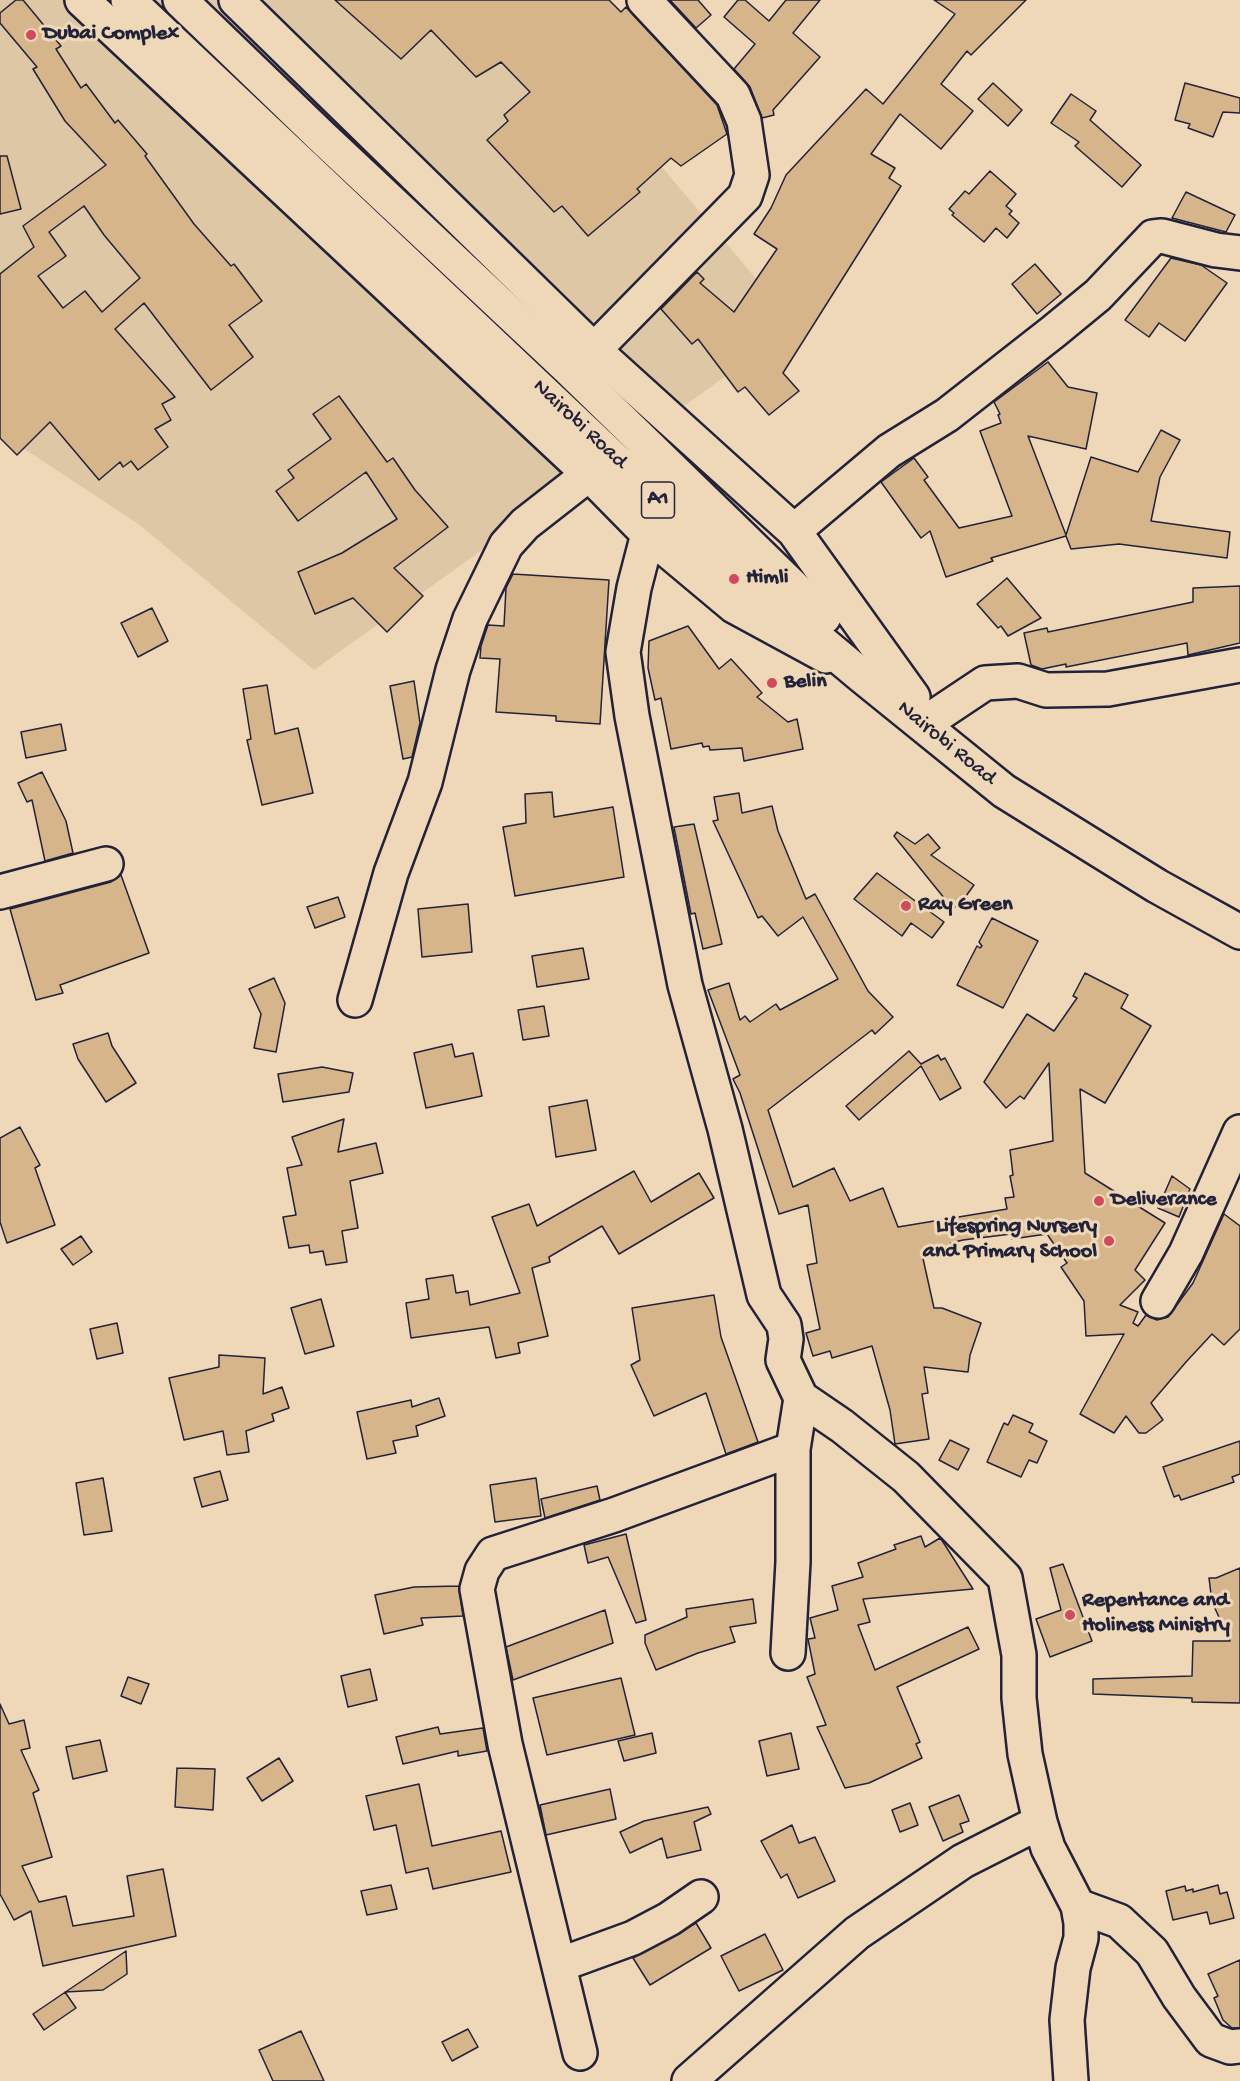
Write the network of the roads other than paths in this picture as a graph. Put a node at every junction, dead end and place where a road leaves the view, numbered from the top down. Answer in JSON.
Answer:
{"nodes":[{"id":1,"x":82,"y":0,"type":"edge"},
{"id":2,"x":128,"y":0,"type":"edge"},
{"id":3,"x":180,"y":0,"type":"edge"},
{"id":4,"x":236,"y":0,"type":"edge"},
{"id":5,"x":644,"y":0,"type":"edge"},
{"id":6,"x":1240,"y":253,"type":"edge"},
{"id":7,"x":594,"y":350,"type":"junction"},
{"id":8,"x":589,"y":474,"type":"junction"},
{"id":9,"x":794,"y":531,"type":"junction"},
{"id":10,"x":648,"y":534,"type":"junction"},
{"id":11,"x":1240,"y":665,"type":"edge"},
{"id":12,"x":862,"y":676,"type":"junction"},
{"id":13,"x":923,"y":707,"type":"junction"},
{"id":14,"x":106,"y":864,"type":"dead end"},
{"id":15,"x":0,"y":892,"type":"edge"},
{"id":16,"x":1240,"y":914,"type":"edge"},
{"id":17,"x":1240,"y":932,"type":"edge"},
{"id":18,"x":355,"y":1000,"type":"dead end"},
{"id":19,"x":1240,"y":1132,"type":"edge"},
{"id":20,"x":1158,"y":1301,"type":"dead end"},
{"id":21,"x":801,"y":1398,"type":"junction"},
{"id":22,"x":793,"y":1449,"type":"junction"},
{"id":23,"x":788,"y":1653,"type":"dead end"},
{"id":24,"x":1040,"y":1822,"type":"junction"},
{"id":25,"x":701,"y":1897,"type":"dead end"},
{"id":26,"x":1078,"y":1906,"type":"junction"},
{"id":27,"x":559,"y":1965,"type":"junction"},
{"id":28,"x":1240,"y":2046,"type":"edge"},
{"id":29,"x":580,"y":2053,"type":"dead end"},
{"id":30,"x":689,"y":2081,"type":"edge"},
{"id":31,"x":1071,"y":2081,"type":"edge"}],
"edges":[{"from":1,"to":8,"type":"main road"},
{"from":2,"to":12,"type":"main road","name":"Nairobi Road","number":"A1"},
{"from":3,"to":13,"type":"main road","name":"Nairobi Road","number":"A1"},
{"from":4,"to":7,"type":"main road"},
{"from":5,"to":7,"type":"main road"},
{"from":6,"to":9,"type":"main road"},
{"from":7,"to":9,"type":"main road"},
{"from":8,"to":10,"type":"main road"},
{"from":8,"to":18,"type":"main road"},
{"from":9,"to":13,"type":"main road"},
{"from":10,"to":12,"type":"main road"},
{"from":10,"to":21,"type":"main road"},
{"from":11,"to":13,"type":"main road"},
{"from":12,"to":17,"type":"main road","name":"Nairobi Road","number":"A1"},
{"from":13,"to":16,"type":"main road","name":"Nairobi Road","number":"A1"},
{"from":14,"to":15,"type":"main road"},
{"from":19,"to":20,"type":"main road"},
{"from":21,"to":22,"type":"main road"},
{"from":21,"to":24,"type":"main road"},
{"from":22,"to":23,"type":"main road"},
{"from":22,"to":27,"type":"main road"},
{"from":24,"to":26,"type":"main road"},
{"from":24,"to":30,"type":"main road"},
{"from":25,"to":27,"type":"main road"},
{"from":26,"to":28,"type":"main road"},
{"from":26,"to":31,"type":"main road"},
{"from":27,"to":29,"type":"main road"}]}
